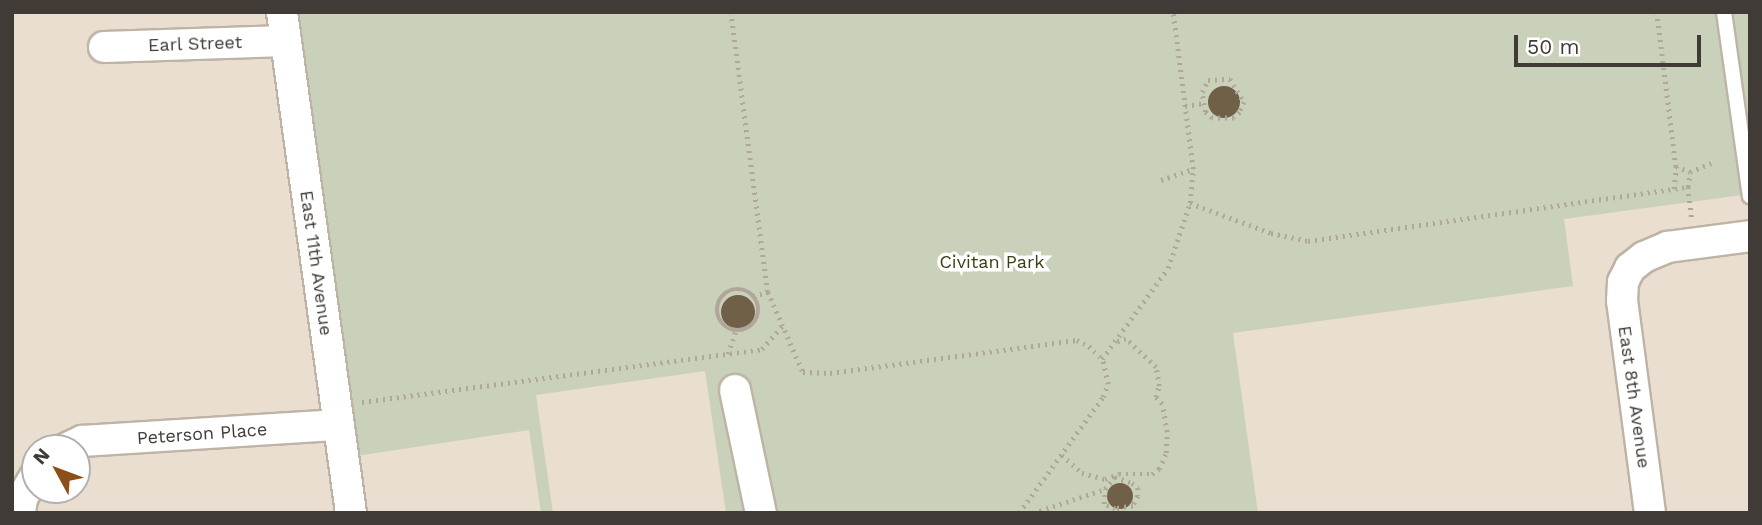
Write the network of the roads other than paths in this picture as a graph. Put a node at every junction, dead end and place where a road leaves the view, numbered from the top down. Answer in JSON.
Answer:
{"nodes":[{"id":1,"x":282,"y":12,"type":"edge"},
{"id":2,"x":1724,"y":12,"type":"edge"},
{"id":3,"x":286,"y":41,"type":"junction"},
{"id":4,"x":104,"y":47,"type":"dead end"},
{"id":5,"x":1750,"y":196,"type":"edge"},
{"id":6,"x":1750,"y":236,"type":"edge"},
{"id":7,"x":735,"y":390,"type":"dead end"},
{"id":8,"x":339,"y":425,"type":"junction"},
{"id":9,"x":91,"y":440,"type":"edge"},
{"id":10,"x":351,"y":513,"type":"edge"},
{"id":11,"x":761,"y":513,"type":"edge"},
{"id":12,"x":1650,"y":513,"type":"edge"}],
"edges":[{"from":1,"to":3,"type":"street","name":"East 11th Avenue"},
{"from":2,"to":5,"type":"lane"},
{"from":3,"to":4,"type":"street","name":"Earl Street"},
{"from":3,"to":8,"type":"street","name":"East 11th Avenue"},
{"from":6,"to":12,"type":"street","name":"East 8th Avenue"},
{"from":7,"to":11,"type":"street"},
{"from":8,"to":9,"type":"street","name":"Peterson Place"},
{"from":8,"to":10,"type":"street","name":"East 11th Avenue"}]}
